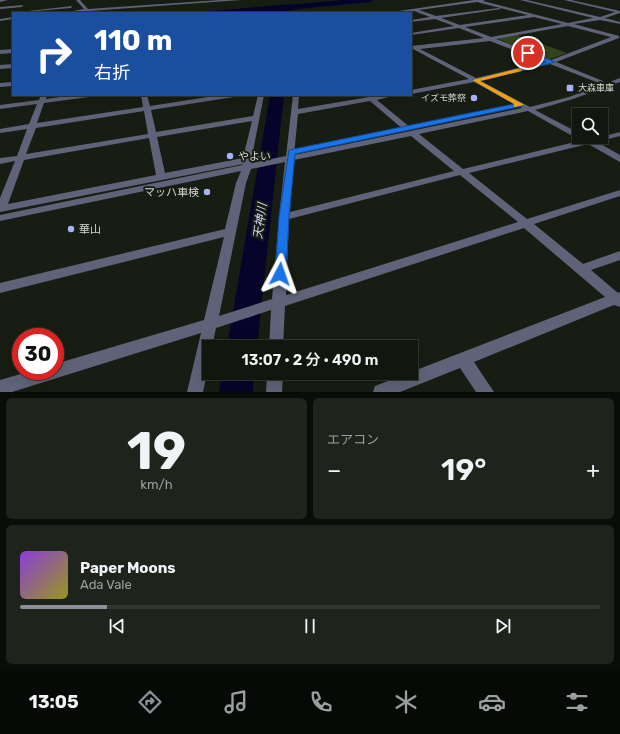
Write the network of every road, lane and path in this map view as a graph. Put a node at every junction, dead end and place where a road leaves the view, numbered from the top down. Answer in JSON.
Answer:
{"nodes":[{"id":1,"x":6,"y":0,"type":"edge"},
{"id":2,"x":78,"y":0,"type":"edge"},
{"id":3,"x":146,"y":0,"type":"edge"},
{"id":4,"x":154,"y":0,"type":"edge"},
{"id":5,"x":239,"y":0,"type":"edge"},
{"id":6,"x":484,"y":0,"type":"edge"},
{"id":7,"x":522,"y":0,"type":"edge"},
{"id":8,"x":566,"y":0,"type":"edge"},
{"id":9,"x":0,"y":1,"type":"edge"},
{"id":10,"x":128,"y":1,"type":"dead end"},
{"id":11,"x":478,"y":1,"type":"edge"},
{"id":12,"x":593,"y":2,"type":"dead end"},
{"id":13,"x":586,"y":4,"type":"junction"},
{"id":14,"x":26,"y":5,"type":"dead end"},
{"id":15,"x":89,"y":5,"type":"dead end"},
{"id":16,"x":82,"y":6,"type":"junction"},
{"id":17,"x":128,"y":7,"type":"junction"},
{"id":18,"x":0,"y":8,"type":"edge"},
{"id":19,"x":505,"y":8,"type":"junction"},
{"id":20,"x":87,"y":10,"type":"junction"},
{"id":21,"x":416,"y":10,"type":"junction"},
{"id":22,"x":23,"y":12,"type":"edge"},
{"id":23,"x":71,"y":12,"type":"edge"},
{"id":24,"x":397,"y":12,"type":"edge"},
{"id":25,"x":620,"y":12,"type":"edge"},
{"id":26,"x":12,"y":13,"type":"edge"},
{"id":27,"x":0,"y":15,"type":"edge"},
{"id":28,"x":536,"y":16,"type":"junction"},
{"id":29,"x":12,"y":18,"type":"edge"},
{"id":30,"x":438,"y":18,"type":"junction"},
{"id":31,"x":601,"y":18,"type":"junction"},
{"id":32,"x":0,"y":20,"type":"edge"},
{"id":33,"x":412,"y":21,"type":"edge"},
{"id":34,"x":620,"y":23,"type":"edge"},
{"id":35,"x":570,"y":24,"type":"junction"},
{"id":36,"x":463,"y":28,"type":"junction"},
{"id":37,"x":412,"y":34,"type":"edge"},
{"id":38,"x":618,"y":38,"type":"edge"},
{"id":39,"x":491,"y":39,"type":"junction"},
{"id":40,"x":412,"y":47,"type":"edge"},
{"id":41,"x":12,"y":51,"type":"edge"},
{"id":42,"x":0,"y":52,"type":"edge"},
{"id":43,"x":552,"y":62,"type":"junction"},
{"id":44,"x":12,"y":66,"type":"edge"},
{"id":45,"x":0,"y":67,"type":"edge"},
{"id":46,"x":620,"y":74,"type":"edge"},
{"id":47,"x":475,"y":80,"type":"junction"},
{"id":48,"x":620,"y":80,"type":"edge"},
{"id":49,"x":601,"y":82,"type":"junction"},
{"id":50,"x":12,"y":84,"type":"edge"},
{"id":51,"x":0,"y":85,"type":"edge"},
{"id":52,"x":609,"y":85,"type":"junction"},
{"id":53,"x":620,"y":89,"type":"edge"},
{"id":54,"x":412,"y":92,"type":"edge"},
{"id":55,"x":74,"y":96,"type":"edge"},
{"id":56,"x":144,"y":96,"type":"edge"},
{"id":57,"x":227,"y":96,"type":"edge"},
{"id":58,"x":261,"y":96,"type":"edge"},
{"id":59,"x":296,"y":96,"type":"edge"},
{"id":60,"x":388,"y":96,"type":"edge"},
{"id":61,"x":43,"y":98,"type":"edge"},
{"id":62,"x":372,"y":99,"type":"junction"},
{"id":63,"x":520,"y":105,"type":"junction"},
{"id":64,"x":0,"y":107,"type":"edge"},
{"id":65,"x":147,"y":108,"type":"junction"},
{"id":66,"x":529,"y":109,"type":"junction"},
{"id":67,"x":295,"y":112,"type":"junction"},
{"id":68,"x":256,"y":118,"type":"junction"},
{"id":69,"x":33,"y":125,"type":"junction"},
{"id":70,"x":0,"y":131,"type":"edge"},
{"id":71,"x":411,"y":131,"type":"junction"},
{"id":72,"x":572,"y":132,"type":"edge"},
{"id":73,"x":620,"y":134,"type":"edge"},
{"id":74,"x":153,"y":135,"type":"junction"},
{"id":75,"x":608,"y":135,"type":"edge"},
{"id":76,"x":572,"y":141,"type":"edge"},
{"id":77,"x":594,"y":144,"type":"edge"},
{"id":78,"x":287,"y":156,"type":"junction"},
{"id":79,"x":20,"y":157,"type":"junction"},
{"id":80,"x":620,"y":159,"type":"edge"},
{"id":81,"x":0,"y":161,"type":"edge"},
{"id":82,"x":252,"y":163,"type":"junction"},
{"id":83,"x":461,"y":172,"type":"junction"},
{"id":84,"x":162,"y":177,"type":"junction"},
{"id":85,"x":620,"y":193,"type":"edge"},
{"id":86,"x":0,"y":212,"type":"edge"},
{"id":87,"x":284,"y":217,"type":"junction"},
{"id":88,"x":527,"y":224,"type":"junction"},
{"id":89,"x":231,"y":231,"type":"junction"},
{"id":90,"x":620,"y":255,"type":"edge"},
{"id":91,"x":581,"y":269,"type":"junction"},
{"id":92,"x":0,"y":288,"type":"edge"},
{"id":93,"x":619,"y":299,"type":"edge"},
{"id":94,"x":275,"y":303,"type":"junction"},
{"id":95,"x":211,"y":324,"type":"junction"},
{"id":96,"x":276,"y":340,"type":"edge"},
{"id":97,"x":463,"y":360,"type":"junction"},
{"id":98,"x":275,"y":380,"type":"edge"},
{"id":99,"x":0,"y":388,"type":"edge"},
{"id":100,"x":195,"y":392,"type":"edge"},
{"id":101,"x":274,"y":392,"type":"edge"},
{"id":102,"x":381,"y":392,"type":"edge"},
{"id":103,"x":486,"y":392,"type":"edge"}],
"edges":[{"from":1,"to":9,"type":"street"},
{"from":2,"to":16,"type":"street"},
{"from":3,"to":4,"type":"street"},
{"from":5,"to":17,"type":"street"},
{"from":6,"to":11,"type":"street"},
{"from":7,"to":31,"type":"street"},
{"from":8,"to":13,"type":"street"},
{"from":10,"to":17,"type":"street"},
{"from":11,"to":19,"type":"street"},
{"from":11,"to":21,"type":"street"},
{"from":12,"to":13,"type":"street"},
{"from":13,"to":25,"type":"street"},
{"from":14,"to":18,"type":"street"},
{"from":15,"to":16,"type":"street"},
{"from":16,"to":20,"type":"street"},
{"from":16,"to":22,"type":"street"},
{"from":17,"to":20,"type":"street"},
{"from":19,"to":28,"type":"street"},
{"from":19,"to":30,"type":"street"},
{"from":20,"to":23,"type":"street"},
{"from":21,"to":24,"type":"street"},
{"from":21,"to":30,"type":"street"},
{"from":25,"to":31,"type":"street"},
{"from":26,"to":27,"type":"street"},
{"from":28,"to":35,"type":"street"},
{"from":28,"to":36,"type":"street"},
{"from":29,"to":32,"type":"street"},
{"from":30,"to":33,"type":"street"},
{"from":30,"to":36,"type":"street"},
{"from":31,"to":34,"type":"street"},
{"from":31,"to":35,"type":"street"},
{"from":35,"to":38,"type":"street"},
{"from":35,"to":39,"type":"street"},
{"from":36,"to":37,"type":"street"},
{"from":36,"to":39,"type":"street"},
{"from":38,"to":43,"type":"street"},
{"from":39,"to":40,"type":"street"},
{"from":39,"to":43,"type":"street"},
{"from":40,"to":47,"type":"street"},
{"from":41,"to":42,"type":"street"},
{"from":43,"to":47,"type":"street"},
{"from":43,"to":49,"type":"street"},
{"from":44,"to":45,"type":"street"},
{"from":46,"to":49,"type":"street"},
{"from":47,"to":54,"type":"street"},
{"from":47,"to":63,"type":"street"},
{"from":48,"to":52,"type":"street"},
{"from":49,"to":63,"type":"street"},
{"from":50,"to":51,"type":"street"},
{"from":52,"to":53,"type":"street"},
{"from":52,"to":66,"type":"street"},
{"from":55,"to":61,"type":"street"},
{"from":56,"to":65,"type":"street"},
{"from":57,"to":65,"type":"street"},
{"from":58,"to":68,"type":"street"},
{"from":59,"to":67,"type":"street"},
{"from":60,"to":62,"type":"street"},
{"from":61,"to":64,"type":"street"},
{"from":61,"to":69,"type":"street"},
{"from":62,"to":67,"type":"street"},
{"from":62,"to":71,"type":"street"},
{"from":63,"to":66,"type":"street"},
{"from":63,"to":71,"type":"street"},
{"from":65,"to":69,"type":"street"},
{"from":65,"to":74,"type":"street"},
{"from":66,"to":71,"type":"street"},
{"from":66,"to":72,"type":"street"},
{"from":67,"to":78,"type":"street"},
{"from":68,"to":74,"type":"street"},
{"from":68,"to":82,"type":"street"},
{"from":69,"to":70,"type":"street"},
{"from":69,"to":79,"type":"street"},
{"from":71,"to":78,"type":"street"},
{"from":71,"to":83,"type":"street"},
{"from":73,"to":75,"type":"street"},
{"from":74,"to":79,"type":"street"},
{"from":74,"to":84,"type":"street"},
{"from":76,"to":83,"type":"street"},
{"from":77,"to":80,"type":"street"},
{"from":78,"to":82,"type":"street"},
{"from":78,"to":87,"type":"street"},
{"from":79,"to":81,"type":"street"},
{"from":79,"to":86,"type":"street"},
{"from":82,"to":84,"type":"street"},
{"from":82,"to":86,"type":"street"},
{"from":82,"to":89,"type":"street"},
{"from":83,"to":87,"type":"street"},
{"from":83,"to":88,"type":"street"},
{"from":84,"to":86,"type":"street"},
{"from":85,"to":88,"type":"street"},
{"from":87,"to":94,"type":"street"},
{"from":88,"to":91,"type":"street"},
{"from":88,"to":94,"type":"street"},
{"from":89,"to":92,"type":"street"},
{"from":89,"to":95,"type":"street"},
{"from":90,"to":91,"type":"street"},
{"from":91,"to":93,"type":"street"},
{"from":93,"to":97,"type":"street"},
{"from":94,"to":95,"type":"street"},
{"from":94,"to":96,"type":"street"},
{"from":95,"to":99,"type":"street"},
{"from":95,"to":100,"type":"street"},
{"from":97,"to":102,"type":"street"},
{"from":97,"to":103,"type":"street"},
{"from":98,"to":101,"type":"street"}]}
